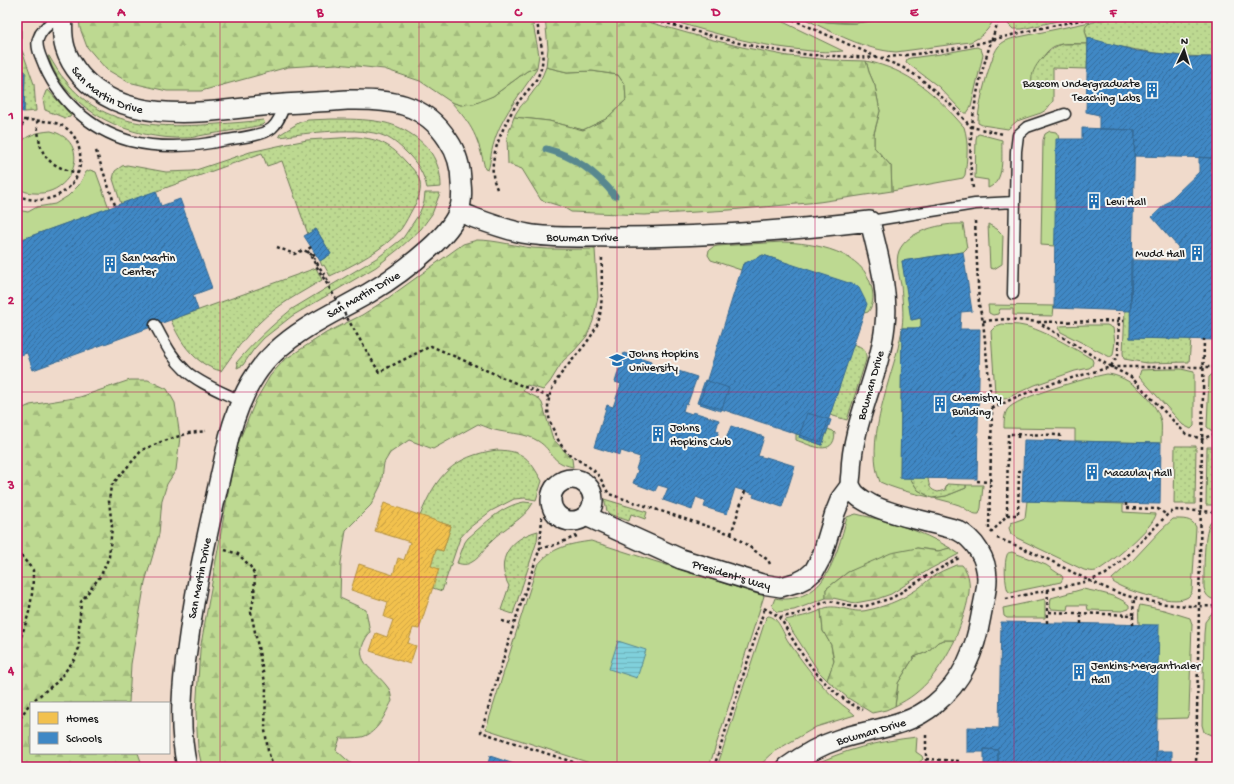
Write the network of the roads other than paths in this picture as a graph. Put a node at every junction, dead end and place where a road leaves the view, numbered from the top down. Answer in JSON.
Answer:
{"nodes":[{"id":1,"x":58,"y":17,"type":"edge"},
{"id":2,"x":63,"y":17,"type":"edge"},
{"id":3,"x":286,"y":104,"type":"junction"},
{"id":4,"x":1065,"y":114,"type":"dead end"},
{"id":5,"x":1015,"y":202,"type":"junction"},
{"id":6,"x":458,"y":212,"type":"junction"},
{"id":7,"x":870,"y":221,"type":"junction"},
{"id":8,"x":1013,"y":294,"type":"dead end"},
{"id":9,"x":155,"y":325,"type":"dead end"},
{"id":10,"x":242,"y":402,"type":"junction"},
{"id":11,"x":850,"y":486,"type":"junction"},
{"id":12,"x":594,"y":520,"type":"road end"},
{"id":13,"x":187,"y":767,"type":"edge"},
{"id":14,"x":787,"y":767,"type":"edge"}],
"edges":[{"from":1,"to":3,"type":"lane"},
{"from":2,"to":3,"type":"street","name":"San Martin Drive"},
{"from":3,"to":6,"type":"street","name":"San Martin Drive"},
{"from":4,"to":5,"type":"lane"},
{"from":5,"to":7,"type":"lane"},
{"from":5,"to":8,"type":"lane"},
{"from":6,"to":7,"type":"street","name":"Bowman Drive"},
{"from":6,"to":10,"type":"street","name":"San Martin Drive"},
{"from":7,"to":11,"type":"street","name":"Bowman Drive"},
{"from":9,"to":10,"type":"lane"},
{"from":10,"to":13,"type":"street","name":"San Martin Drive"},
{"from":11,"to":12,"type":"street","name":"President's Way"},
{"from":11,"to":14,"type":"street","name":"Bowman Drive"}]}
